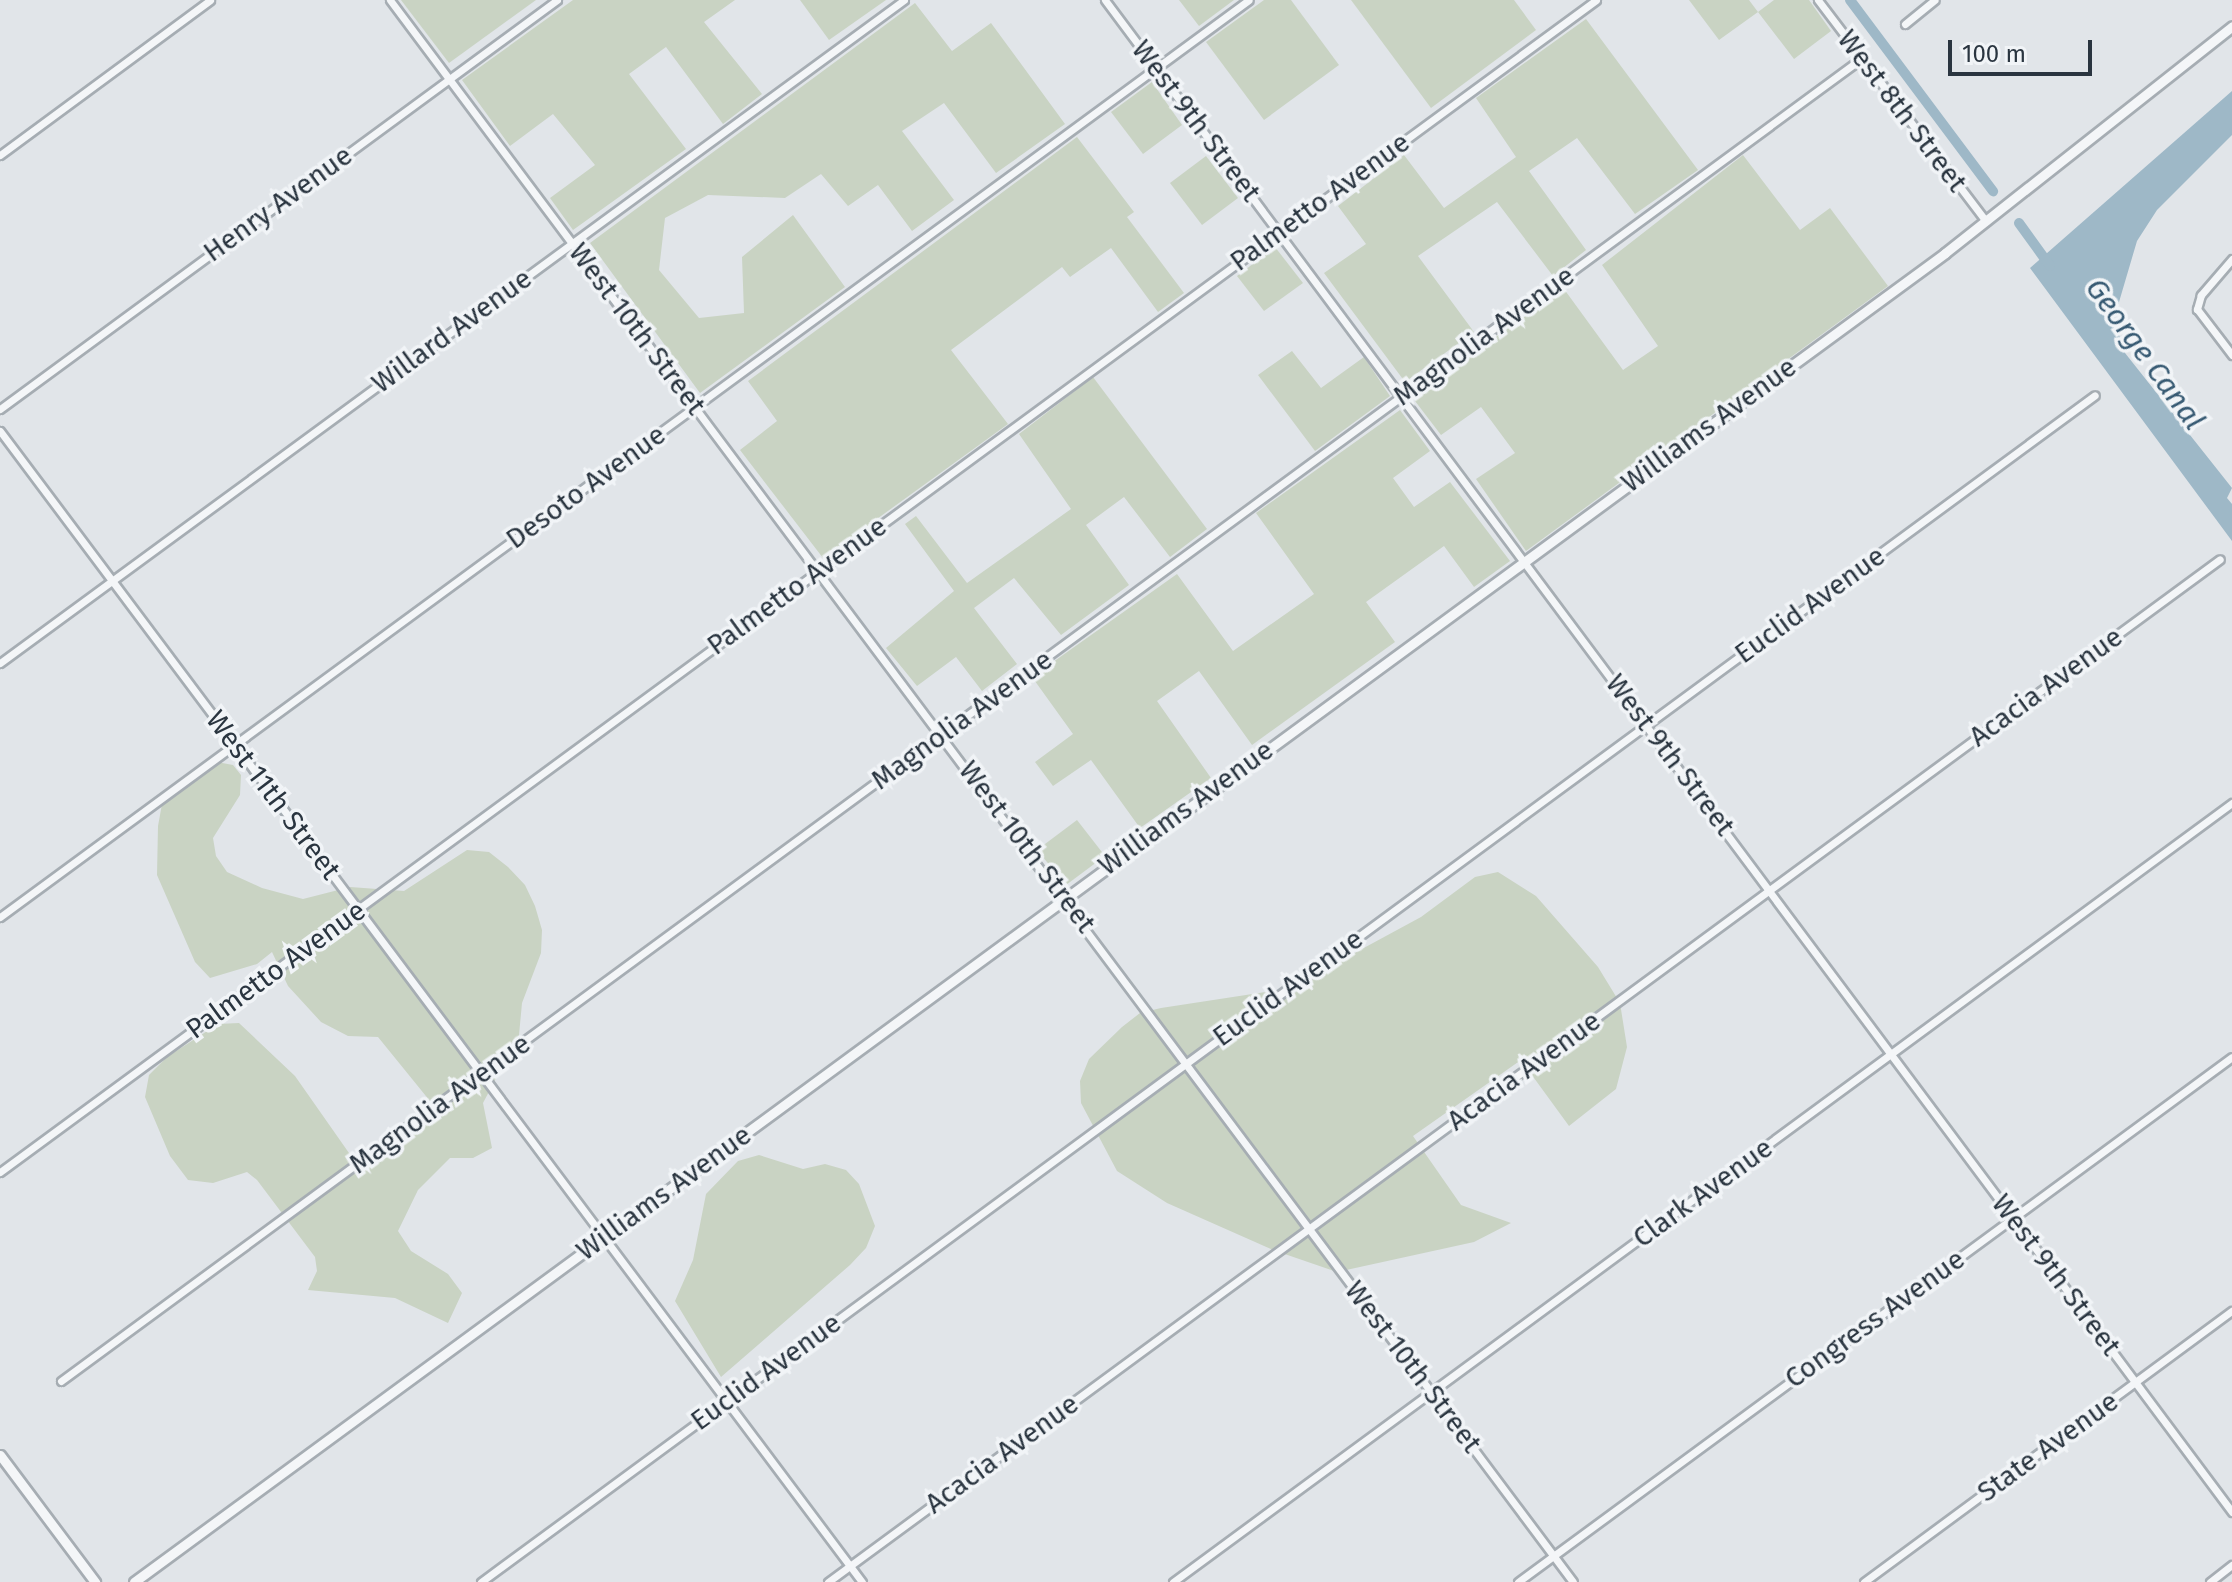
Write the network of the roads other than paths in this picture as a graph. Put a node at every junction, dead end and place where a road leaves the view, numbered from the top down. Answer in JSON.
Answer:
{"nodes":[{"id":1,"x":210,"y":0,"type":"edge"},
{"id":2,"x":390,"y":0,"type":"edge"},
{"id":3,"x":557,"y":0,"type":"edge"},
{"id":4,"x":904,"y":0,"type":"edge"},
{"id":5,"x":1105,"y":0,"type":"edge"},
{"id":6,"x":1249,"y":0,"type":"edge"},
{"id":7,"x":1596,"y":0,"type":"edge"},
{"id":8,"x":1818,"y":0,"type":"edge"},
{"id":9,"x":1935,"y":0,"type":"edge"},
{"id":10,"x":1905,"y":24,"type":"dead end"},
{"id":11,"x":2232,"y":26,"type":"edge"},
{"id":12,"x":1862,"y":58,"type":"junction"},
{"id":13,"x":1156,"y":68,"type":"junction"},
{"id":14,"x":450,"y":79,"type":"junction"},
{"id":15,"x":0,"y":155,"type":"edge"},
{"id":16,"x":1986,"y":221,"type":"junction"},
{"id":17,"x":1279,"y":232,"type":"junction"},
{"id":18,"x":572,"y":243,"type":"junction"},
{"id":19,"x":2232,"y":259,"type":"edge"},
{"id":20,"x":2232,"y":355,"type":"edge"},
{"id":21,"x":2095,"y":395,"type":"dead end"},
{"id":22,"x":1402,"y":396,"type":"junction"},
{"id":23,"x":695,"y":406,"type":"junction"},
{"id":24,"x":0,"y":409,"type":"edge"},
{"id":25,"x":0,"y":431,"type":"edge"},
{"id":26,"x":1525,"y":559,"type":"junction"},
{"id":27,"x":2220,"y":559,"type":"dead end"},
{"id":28,"x":819,"y":571,"type":"junction"},
{"id":29,"x":113,"y":581,"type":"junction"},
{"id":30,"x":0,"y":663,"type":"edge"},
{"id":31,"x":1648,"y":725,"type":"junction"},
{"id":32,"x":942,"y":734,"type":"junction"},
{"id":33,"x":235,"y":745,"type":"junction"},
{"id":34,"x":2232,"y":803,"type":"edge"},
{"id":35,"x":1770,"y":890,"type":"junction"},
{"id":36,"x":1065,"y":898,"type":"junction"},
{"id":37,"x":359,"y":909,"type":"junction"},
{"id":38,"x":0,"y":917,"type":"edge"},
{"id":39,"x":1891,"y":1054,"type":"junction"},
{"id":40,"x":2232,"y":1057,"type":"edge"},
{"id":41,"x":1187,"y":1062,"type":"junction"},
{"id":42,"x":482,"y":1072,"type":"junction"},
{"id":43,"x":0,"y":1172,"type":"edge"},
{"id":44,"x":2014,"y":1218,"type":"junction"},
{"id":45,"x":1310,"y":1228,"type":"junction"},
{"id":46,"x":605,"y":1237,"type":"junction"},
{"id":47,"x":2232,"y":1311,"type":"edge"},
{"id":48,"x":61,"y":1381,"type":"dead end"},
{"id":49,"x":2136,"y":1382,"type":"junction"},
{"id":50,"x":1431,"y":1392,"type":"junction"},
{"id":51,"x":727,"y":1401,"type":"junction"},
{"id":52,"x":0,"y":1455,"type":"edge"},
{"id":53,"x":2232,"y":1512,"type":"edge"},
{"id":54,"x":1554,"y":1556,"type":"junction"},
{"id":55,"x":2232,"y":1565,"type":"edge"},
{"id":56,"x":850,"y":1566,"type":"junction"},
{"id":57,"x":95,"y":1582,"type":"edge"},
{"id":58,"x":134,"y":1582,"type":"edge"},
{"id":59,"x":481,"y":1582,"type":"edge"},
{"id":60,"x":828,"y":1582,"type":"edge"},
{"id":61,"x":862,"y":1582,"type":"edge"},
{"id":62,"x":1173,"y":1582,"type":"edge"},
{"id":63,"x":1518,"y":1582,"type":"edge"},
{"id":64,"x":1573,"y":1582,"type":"edge"},
{"id":65,"x":1864,"y":1582,"type":"edge"},
{"id":66,"x":2210,"y":1582,"type":"edge"}],
"edges":[{"from":1,"to":15,"type":"street"},
{"from":2,"to":14,"type":"street","name":"West 10th Street"},
{"from":3,"to":14,"type":"street","name":"Henry Avenue"},
{"from":4,"to":18,"type":"street","name":"Willard Avenue"},
{"from":5,"to":13,"type":"street","name":"West 9th Street"},
{"from":6,"to":13,"type":"street","name":"Desoto Avenue"},
{"from":7,"to":17,"type":"street","name":"Palmetto Avenue"},
{"from":8,"to":12,"type":"street","name":"West 8th Street"},
{"from":9,"to":10,"type":"street"},
{"from":11,"to":16,"type":"street","name":"Williams Avenue"},
{"from":12,"to":16,"type":"street","name":"West 8th Street"},
{"from":12,"to":22,"type":"street","name":"Magnolia Avenue"},
{"from":13,"to":17,"type":"street","name":"West 9th Street"},
{"from":13,"to":23,"type":"street","name":"Desoto Avenue"},
{"from":14,"to":18,"type":"street","name":"West 10th Street"},
{"from":14,"to":24,"type":"street","name":"Henry Avenue"},
{"from":16,"to":26,"type":"street","name":"Williams Avenue"},
{"from":17,"to":22,"type":"street","name":"West 9th Street"},
{"from":17,"to":28,"type":"street","name":"Palmetto Avenue"},
{"from":18,"to":23,"type":"street","name":"West 10th Street"},
{"from":18,"to":29,"type":"street","name":"Willard Avenue"},
{"from":19,"to":20,"type":"street"},
{"from":21,"to":31,"type":"street","name":"Euclid Avenue"},
{"from":22,"to":26,"type":"street","name":"West 9th Street"},
{"from":22,"to":32,"type":"street","name":"Magnolia Avenue"},
{"from":23,"to":28,"type":"street","name":"West 10th Street"},
{"from":23,"to":33,"type":"street","name":"Desoto Avenue"},
{"from":25,"to":29,"type":"street","name":"West 11th Street"},
{"from":26,"to":31,"type":"street","name":"West 9th Street"},
{"from":26,"to":36,"type":"street","name":"Williams Avenue"},
{"from":27,"to":35,"type":"street","name":"Acacia Avenue"},
{"from":28,"to":32,"type":"street","name":"West 10th Street"},
{"from":28,"to":37,"type":"street","name":"Palmetto Avenue"},
{"from":29,"to":30,"type":"street","name":"Willard Avenue"},
{"from":29,"to":33,"type":"street","name":"West 11th Street"},
{"from":31,"to":35,"type":"street","name":"West 9th Street"},
{"from":31,"to":41,"type":"street","name":"Euclid Avenue"},
{"from":32,"to":36,"type":"street","name":"West 10th Street"},
{"from":32,"to":42,"type":"street","name":"Magnolia Avenue"},
{"from":33,"to":37,"type":"street","name":"West 11th Street"},
{"from":33,"to":38,"type":"street","name":"Desoto Avenue"},
{"from":34,"to":39,"type":"street","name":"Clark Avenue"},
{"from":35,"to":39,"type":"street","name":"West 9th Street"},
{"from":35,"to":45,"type":"street","name":"Acacia Avenue"},
{"from":36,"to":41,"type":"street","name":"West 10th Street"},
{"from":36,"to":46,"type":"street","name":"Williams Avenue"},
{"from":37,"to":42,"type":"street","name":"West 11th Street"},
{"from":37,"to":43,"type":"street","name":"Palmetto Avenue"},
{"from":39,"to":44,"type":"street","name":"West 9th Street"},
{"from":39,"to":50,"type":"street","name":"Clark Avenue"},
{"from":40,"to":44,"type":"street","name":"Congress Avenue"},
{"from":41,"to":45,"type":"street","name":"West 10th Street"},
{"from":41,"to":51,"type":"street","name":"Euclid Avenue"},
{"from":42,"to":46,"type":"street","name":"West 11th Street"},
{"from":42,"to":48,"type":"street","name":"Magnolia Avenue"},
{"from":44,"to":49,"type":"street","name":"West 9th Street"},
{"from":44,"to":54,"type":"street","name":"Congress Avenue"},
{"from":45,"to":50,"type":"street","name":"West 10th Street"},
{"from":45,"to":56,"type":"street","name":"Acacia Avenue"},
{"from":46,"to":51,"type":"street","name":"West 11th Street"},
{"from":46,"to":58,"type":"street","name":"Williams Avenue"},
{"from":47,"to":49,"type":"street","name":"State Avenue"},
{"from":49,"to":53,"type":"street","name":"West 9th Street"},
{"from":49,"to":65,"type":"street","name":"State Avenue"},
{"from":50,"to":54,"type":"street","name":"West 10th Street"},
{"from":50,"to":62,"type":"street","name":"Clark Avenue"},
{"from":51,"to":56,"type":"street","name":"West 11th Street"},
{"from":51,"to":59,"type":"street","name":"Euclid Avenue"},
{"from":52,"to":57,"type":"street"},
{"from":54,"to":63,"type":"street","name":"Congress Avenue"},
{"from":54,"to":64,"type":"street","name":"West 10th Street"},
{"from":55,"to":66,"type":"street"},
{"from":56,"to":60,"type":"street","name":"Acacia Avenue"},
{"from":56,"to":61,"type":"street","name":"West 11th Street"}]}
